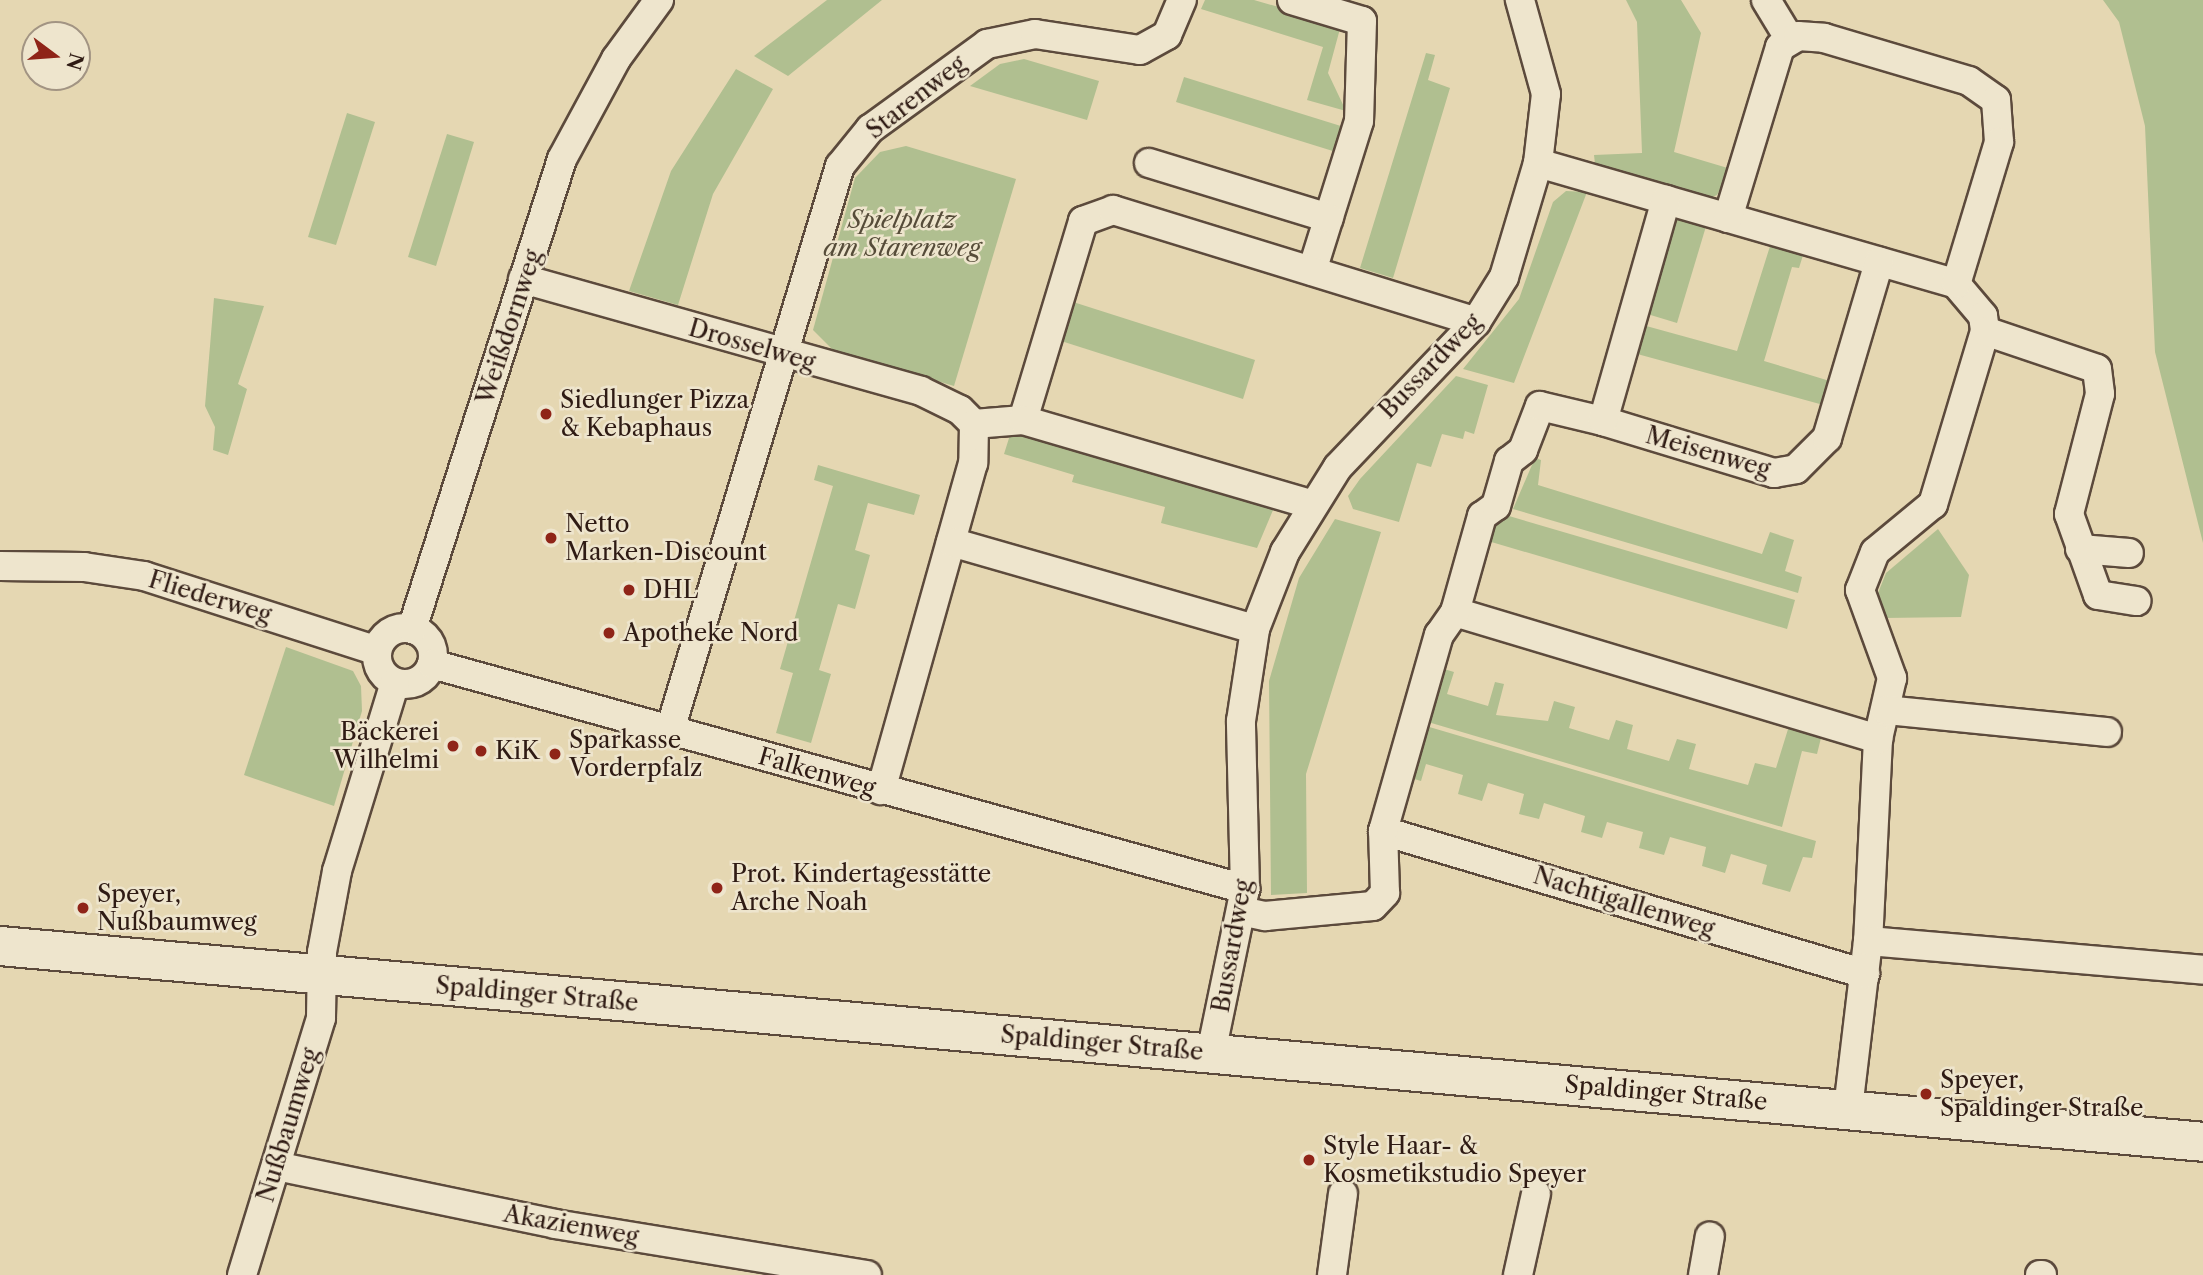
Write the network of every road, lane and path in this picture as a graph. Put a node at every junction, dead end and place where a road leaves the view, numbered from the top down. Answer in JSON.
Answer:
{"nodes":[{"id":1,"x":659,"y":0,"type":"edge"},
{"id":2,"x":1182,"y":0,"type":"edge"},
{"id":3,"x":1292,"y":0,"type":"edge"},
{"id":4,"x":1520,"y":0,"type":"edge"},
{"id":5,"x":1766,"y":0,"type":"edge"},
{"id":6,"x":1789,"y":38,"type":"junction"},
{"id":7,"x":1149,"y":163,"type":"dead end"},
{"id":8,"x":1538,"y":163,"type":"junction"},
{"id":9,"x":1666,"y":200,"type":"junction"},
{"id":10,"x":1329,"y":218,"type":"junction"},
{"id":11,"x":1728,"y":218,"type":"junction"},
{"id":12,"x":1879,"y":262,"type":"junction"},
{"id":13,"x":1312,"y":271,"type":"junction"},
{"id":14,"x":523,"y":279,"type":"junction"},
{"id":15,"x":1956,"y":285,"type":"junction"},
{"id":16,"x":1476,"y":322,"type":"junction"},
{"id":17,"x":1985,"y":331,"type":"junction"},
{"id":18,"x":779,"y":353,"type":"junction"},
{"id":19,"x":1023,"y":420,"type":"junction"},
{"id":20,"x":1603,"y":421,"type":"junction"},
{"id":21,"x":974,"y":424,"type":"junction"},
{"id":22,"x":1313,"y":505,"type":"junction"},
{"id":23,"x":951,"y":542,"type":"junction"},
{"id":24,"x":2080,"y":549,"type":"junction"},
{"id":25,"x":2129,"y":554,"type":"dead end"},
{"id":26,"x":0,"y":566,"type":"edge"},
{"id":27,"x":2137,"y":601,"type":"dead end"},
{"id":28,"x":1455,"y":612,"type":"junction"},
{"id":29,"x":412,"y":629,"type":"junction"},
{"id":30,"x":1255,"y":629,"type":"junction"},
{"id":31,"x":377,"y":651,"type":"junction"},
{"id":32,"x":432,"y":664,"type":"junction"},
{"id":33,"x":394,"y":683,"type":"junction"},
{"id":34,"x":1886,"y":710,"type":"junction"},
{"id":35,"x":670,"y":730,"type":"junction"},
{"id":36,"x":2107,"y":732,"type":"dead end"},
{"id":37,"x":1878,"y":739,"type":"junction"},
{"id":38,"x":881,"y":790,"type":"junction"},
{"id":39,"x":1383,"y":831,"type":"junction"},
{"id":40,"x":1243,"y":900,"type":"junction"},
{"id":41,"x":1868,"y":941,"type":"junction"},
{"id":42,"x":0,"y":946,"type":"edge"},
{"id":43,"x":2203,"y":970,"type":"edge"},
{"id":44,"x":323,"y":974,"type":"junction"},
{"id":45,"x":1865,"y":974,"type":"junction"},
{"id":46,"x":1211,"y":1053,"type":"junction"},
{"id":47,"x":1848,"y":1109,"type":"junction"},
{"id":48,"x":2203,"y":1142,"type":"edge"},
{"id":49,"x":276,"y":1166,"type":"junction"},
{"id":50,"x":1343,"y":1194,"type":"dead end"},
{"id":51,"x":1536,"y":1194,"type":"dead end"},
{"id":52,"x":1710,"y":1237,"type":"dead end"},
{"id":53,"x":242,"y":1275,"type":"edge"},
{"id":54,"x":867,"y":1275,"type":"edge"},
{"id":55,"x":1332,"y":1275,"type":"edge"},
{"id":56,"x":1518,"y":1275,"type":"edge"},
{"id":57,"x":1703,"y":1275,"type":"edge"}],
"edges":[{"from":1,"to":14,"type":"street","name":"Weißdornweg"},
{"from":2,"to":18,"type":"street","name":"Starenweg"},
{"from":3,"to":10,"type":"street"},
{"from":4,"to":8,"type":"street","name":"Bussardweg"},
{"from":5,"to":6,"type":"street"},
{"from":6,"to":11,"type":"street"},
{"from":6,"to":15,"type":"street"},
{"from":7,"to":10,"type":"street"},
{"from":8,"to":9,"type":"street"},
{"from":8,"to":16,"type":"street","name":"Bussardweg"},
{"from":9,"to":11,"type":"street"},
{"from":9,"to":20,"type":"street"},
{"from":10,"to":13,"type":"street"},
{"from":11,"to":12,"type":"street"},
{"from":12,"to":15,"type":"street"},
{"from":12,"to":20,"type":"street","name":"Meisenweg"},
{"from":13,"to":16,"type":"street"},
{"from":13,"to":19,"type":"street"},
{"from":14,"to":18,"type":"street","name":"Drosselweg"},
{"from":14,"to":29,"type":"street","name":"Weißdornweg"},
{"from":15,"to":17,"type":"street"},
{"from":16,"to":22,"type":"street","name":"Bussardweg"},
{"from":17,"to":24,"type":"street"},
{"from":17,"to":34,"type":"street"},
{"from":18,"to":21,"type":"street","name":"Drosselweg"},
{"from":18,"to":35,"type":"street","name":"Starenweg"},
{"from":19,"to":21,"type":"street"},
{"from":19,"to":22,"type":"street"},
{"from":20,"to":28,"type":"street","name":"Meisenweg"},
{"from":21,"to":23,"type":"street"},
{"from":22,"to":30,"type":"street","name":"Bussardweg"},
{"from":23,"to":30,"type":"street"},
{"from":23,"to":38,"type":"street"},
{"from":24,"to":25,"type":"street"},
{"from":24,"to":27,"type":"street"},
{"from":26,"to":31,"type":"street","name":"Fliederweg"},
{"from":28,"to":37,"type":"street"},
{"from":28,"to":39,"type":"street"},
{"from":29,"to":31,"type":"street"},
{"from":29,"to":32,"type":"street"},
{"from":30,"to":40,"type":"street","name":"Bussardweg"},
{"from":31,"to":33,"type":"street"},
{"from":32,"to":33,"type":"street"},
{"from":32,"to":35,"type":"street","name":"Falkenweg"},
{"from":33,"to":44,"type":"street"},
{"from":34,"to":36,"type":"street"},
{"from":34,"to":37,"type":"street"},
{"from":35,"to":38,"type":"street","name":"Falkenweg"},
{"from":37,"to":41,"type":"street"},
{"from":38,"to":40,"type":"street","name":"Falkenweg"},
{"from":39,"to":40,"type":"street"},
{"from":39,"to":45,"type":"street","name":"Nachtigallenweg"},
{"from":40,"to":46,"type":"street","name":"Bussardweg"},
{"from":41,"to":43,"type":"street"},
{"from":41,"to":45,"type":"street"},
{"from":42,"to":44,"type":"street","name":"Spaldinger Straße"},
{"from":44,"to":46,"type":"street","name":"Spaldinger Straße"},
{"from":44,"to":49,"type":"street","name":"Nußbaumweg"},
{"from":45,"to":47,"type":"street"},
{"from":46,"to":47,"type":"street","name":"Spaldinger Straße"},
{"from":47,"to":48,"type":"street","name":"Spaldinger Straße"},
{"from":49,"to":53,"type":"street","name":"Nußbaumweg"},
{"from":49,"to":54,"type":"street","name":"Akazienweg"},
{"from":50,"to":55,"type":"street"},
{"from":51,"to":56,"type":"street"},
{"from":52,"to":57,"type":"street"}]}
